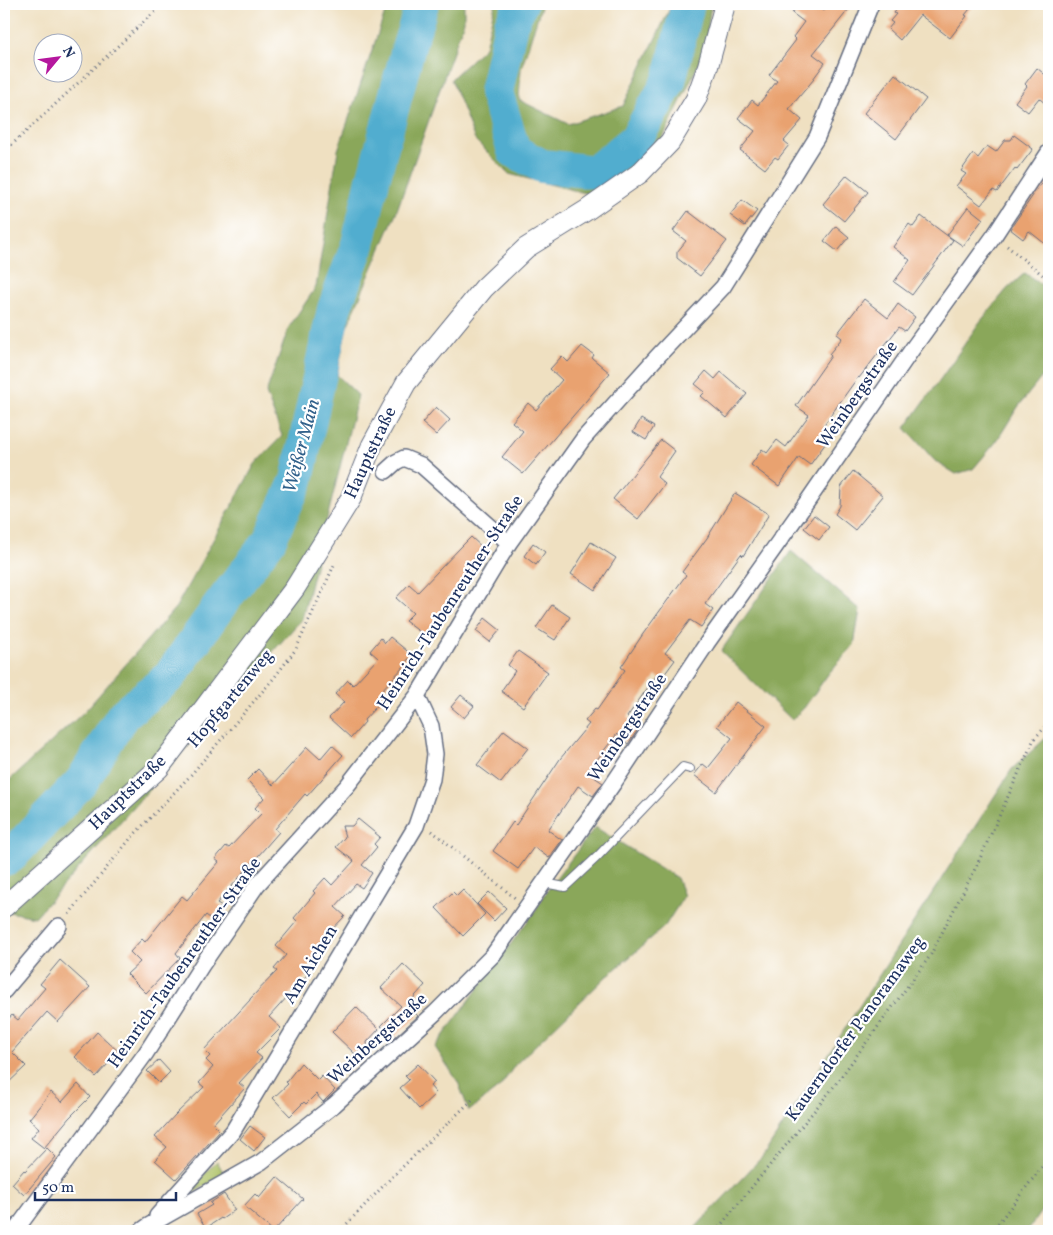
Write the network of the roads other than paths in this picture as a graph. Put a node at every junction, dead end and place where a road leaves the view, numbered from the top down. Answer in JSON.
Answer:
{"nodes":[{"id":1,"x":724,"y":4,"type":"edge"},
{"id":2,"x":871,"y":4,"type":"edge"},
{"id":3,"x":1049,"y":152,"type":"edge"},
{"id":4,"x":386,"y":471,"type":"dead end"},
{"id":5,"x":509,"y":543,"type":"junction"},
{"id":6,"x":416,"y":696,"type":"junction"},
{"id":7,"x":690,"y":769,"type":"dead end"},
{"id":8,"x":544,"y":883,"type":"junction"},
{"id":9,"x":4,"y":907,"type":"edge"},
{"id":10,"x":60,"y":926,"type":"road end"},
{"id":11,"x":4,"y":992,"type":"edge"},
{"id":12,"x":144,"y":1228,"type":"edge"},
{"id":13,"x":16,"y":1231,"type":"edge"}],
"edges":[{"from":1,"to":9,"type":"main road","name":"Hauptstraße"},
{"from":2,"to":5,"type":"street","name":"Heinrich-Taubenreuther-Straße"},
{"from":3,"to":8,"type":"street","name":"Weinbergstraße"},
{"from":4,"to":5,"type":"street"},
{"from":5,"to":6,"type":"street","name":"Heinrich-Taubenreuther-Straße"},
{"from":6,"to":12,"type":"street","name":"Am Aichen"},
{"from":6,"to":13,"type":"street","name":"Heinrich-Taubenreuther-Straße"},
{"from":7,"to":8,"type":"lane"},
{"from":8,"to":12,"type":"street","name":"Weinbergstraße"},
{"from":10,"to":11,"type":"street"}]}
